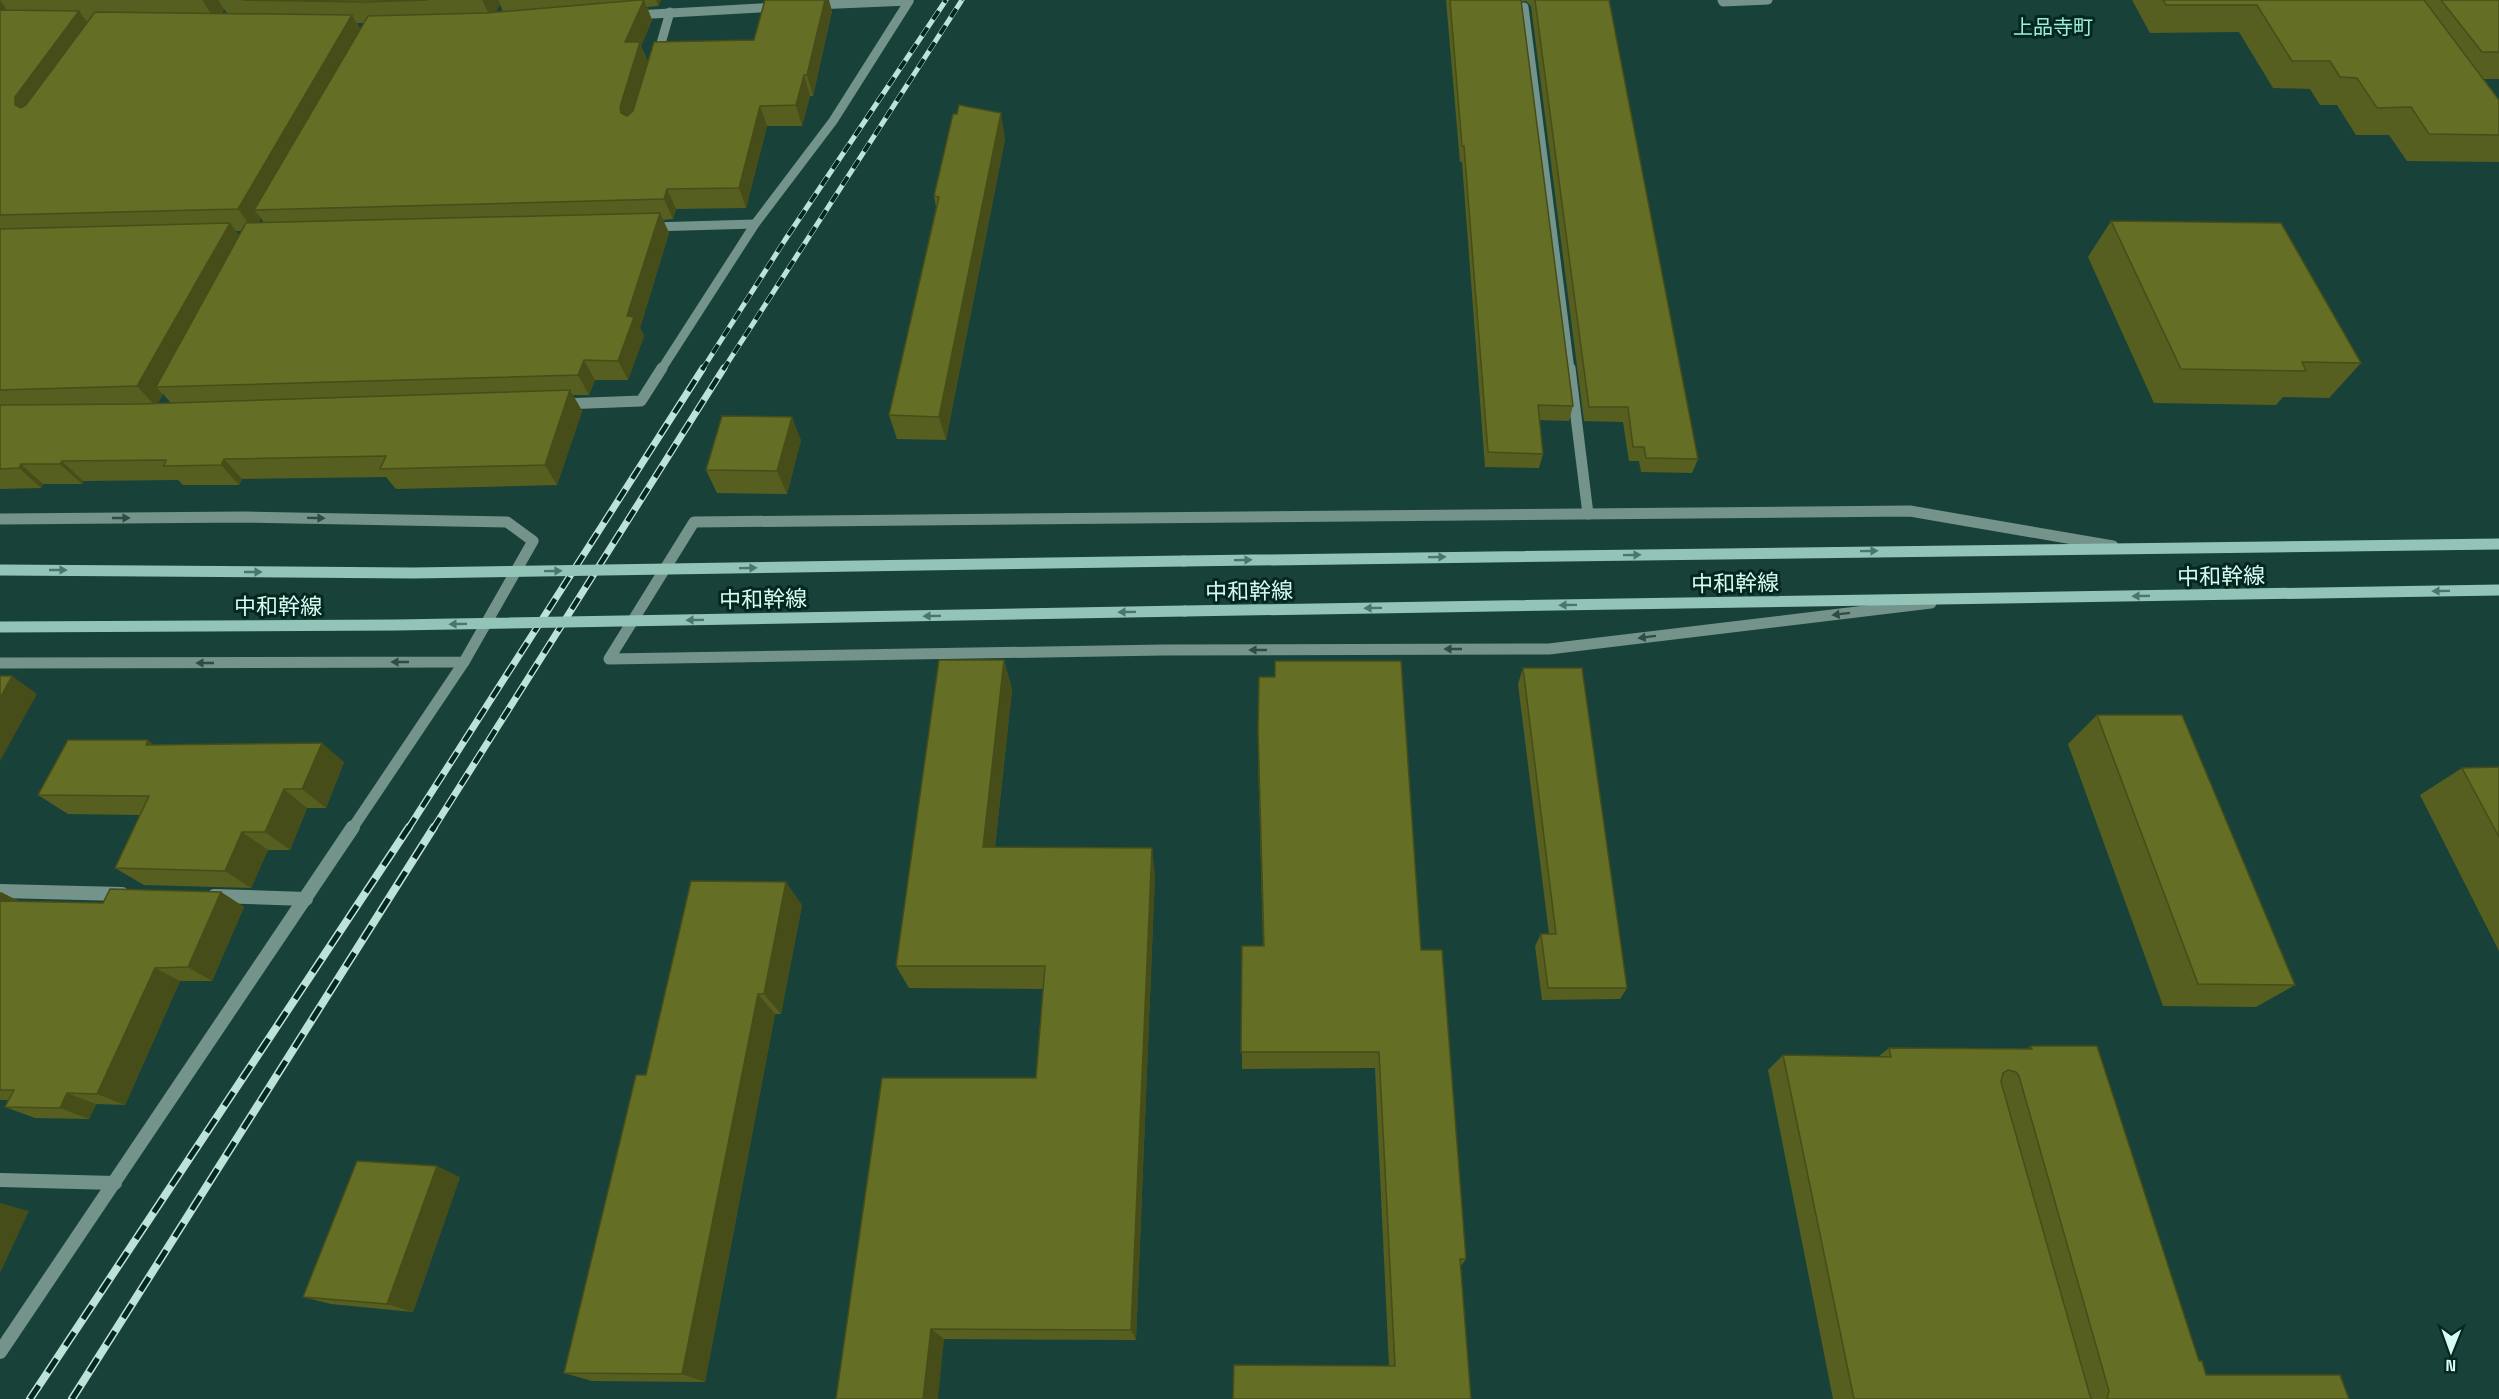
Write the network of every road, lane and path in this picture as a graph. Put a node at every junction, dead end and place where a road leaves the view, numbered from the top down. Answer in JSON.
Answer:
{"nodes":[{"id":1,"x":1722,"y":0,"type":"edge"},
{"id":2,"x":1768,"y":0,"type":"edge"},
{"id":3,"x":790,"y":6,"type":"edge"},
{"id":4,"x":802,"y":6,"type":"edge"},
{"id":5,"x":1524,"y":6,"type":"edge"},
{"id":6,"x":670,"y":12,"type":"junction"},
{"id":7,"x":624,"y":16,"type":"edge"},
{"id":8,"x":654,"y":66,"type":"edge"},
{"id":9,"x":754,"y":225,"type":"junction"},
{"id":10,"x":636,"y":228,"type":"edge"},
{"id":11,"x":547,"y":404,"type":"edge"},
{"id":12,"x":1588,"y":514,"type":"junction"},
{"id":13,"x":0,"y":519,"type":"edge"},
{"id":14,"x":2499,"y":544,"type":"edge"},
{"id":15,"x":2122,"y":548,"type":"junction"},
{"id":16,"x":0,"y":570,"type":"edge"},
{"id":17,"x":2499,"y":590,"type":"edge"},
{"id":18,"x":1962,"y":600,"type":"junction"},
{"id":19,"x":0,"y":627,"type":"edge"},
{"id":20,"x":464,"y":662,"type":"junction"},
{"id":21,"x":0,"y":663,"type":"edge"},
{"id":22,"x":0,"y":891,"type":"edge"},
{"id":23,"x":141,"y":894,"type":"edge"},
{"id":24,"x":200,"y":896,"type":"edge"},
{"id":25,"x":306,"y":898,"type":"junction"},
{"id":26,"x":0,"y":1180,"type":"edge"},
{"id":27,"x":115,"y":1183,"type":"junction"},
{"id":28,"x":0,"y":1352,"type":"edge"}],
"edges":[{"from":1,"to":2,"type":"street"},
{"from":3,"to":6,"type":"street"},
{"from":4,"to":9,"type":"street"},
{"from":5,"to":12,"type":"street"},
{"from":6,"to":7,"type":"street"},
{"from":6,"to":8,"type":"street"},
{"from":9,"to":10,"type":"street"},
{"from":9,"to":11,"type":"street"},
{"from":12,"to":15,"type":"street"},
{"from":18,"to":12,"type":"street","one_way":true},
{"from":13,"to":20,"type":"street","one_way":true},
{"from":14,"to":15,"type":"main road","name":"中和幹線"},
{"from":16,"to":15,"type":"main road","name":"中和幹線","one_way":true,"bridge":true},
{"from":17,"to":18,"type":"main road","name":"中和幹線","one_way":true},
{"from":18,"to":19,"type":"main road","name":"中和幹線","one_way":true,"bridge":true},
{"from":20,"to":21,"type":"street","one_way":true},
{"from":20,"to":25,"type":"street"},
{"from":22,"to":23,"type":"street"},
{"from":24,"to":25,"type":"street"},
{"from":25,"to":27,"type":"street"},
{"from":26,"to":27,"type":"street"},
{"from":27,"to":28,"type":"street"}]}
